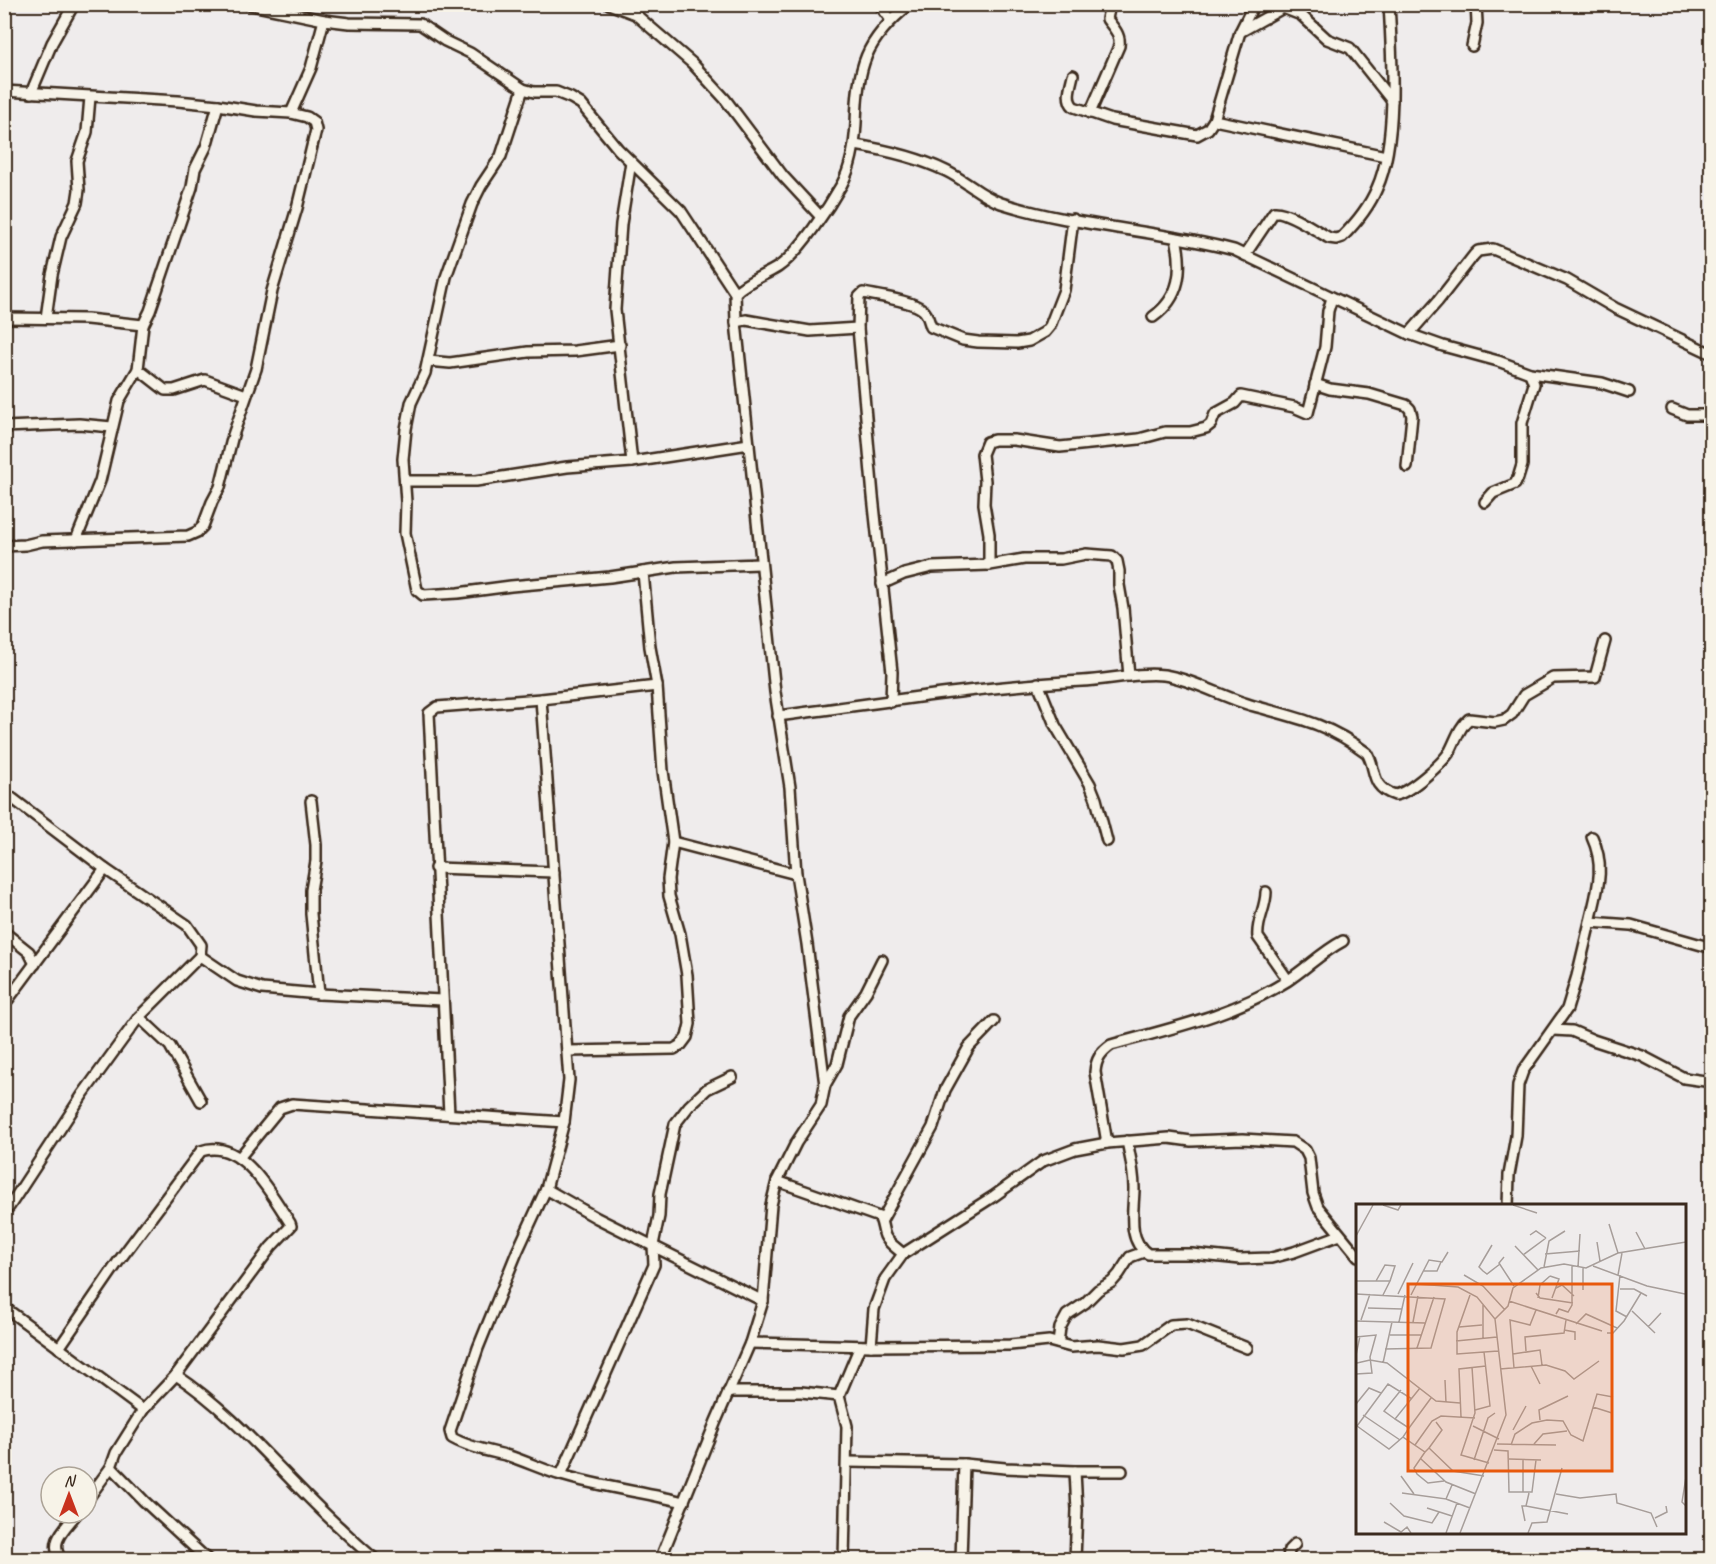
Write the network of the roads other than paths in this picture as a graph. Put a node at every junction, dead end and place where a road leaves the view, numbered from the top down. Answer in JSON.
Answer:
{"nodes":[{"id":1,"x":74,"y":4,"type":"edge"},
{"id":2,"x":247,"y":4,"type":"edge"},
{"id":3,"x":609,"y":4,"type":"edge"},
{"id":4,"x":879,"y":4,"type":"edge"},
{"id":5,"x":910,"y":4,"type":"edge"},
{"id":6,"x":1113,"y":4,"type":"edge"},
{"id":7,"x":1254,"y":4,"type":"edge"},
{"id":8,"x":1389,"y":4,"type":"edge"},
{"id":9,"x":1476,"y":4,"type":"edge"},
{"id":10,"x":324,"y":20,"type":"junction"},
{"id":11,"x":891,"y":20,"type":"junction"},
{"id":12,"x":1240,"y":32,"type":"junction"},
{"id":13,"x":1472,"y":46,"type":"dead end"},
{"id":14,"x":1073,"y":75,"type":"dead end"},
{"id":15,"x":523,"y":89,"type":"junction"},
{"id":16,"x":4,"y":91,"type":"edge"},
{"id":17,"x":31,"y":93,"type":"junction"},
{"id":18,"x":90,"y":97,"type":"junction"},
{"id":19,"x":1392,"y":101,"type":"junction"},
{"id":20,"x":218,"y":105,"type":"junction"},
{"id":21,"x":291,"y":113,"type":"junction"},
{"id":22,"x":1090,"y":113,"type":"junction"},
{"id":23,"x":1214,"y":120,"type":"junction"},
{"id":24,"x":855,"y":145,"type":"junction"},
{"id":25,"x":1386,"y":156,"type":"junction"},
{"id":26,"x":631,"y":162,"type":"junction"},
{"id":27,"x":820,"y":216,"type":"junction"},
{"id":28,"x":1073,"y":219,"type":"junction"},
{"id":29,"x":1176,"y":238,"type":"junction"},
{"id":30,"x":1245,"y":255,"type":"junction"},
{"id":31,"x":735,"y":292,"type":"junction"},
{"id":32,"x":1332,"y":298,"type":"junction"},
{"id":33,"x":1153,"y":317,"type":"dead end"},
{"id":34,"x":4,"y":318,"type":"edge"},
{"id":35,"x":46,"y":318,"type":"junction"},
{"id":36,"x":736,"y":322,"type":"junction"},
{"id":37,"x":143,"y":325,"type":"junction"},
{"id":38,"x":858,"y":328,"type":"junction"},
{"id":39,"x":1409,"y":334,"type":"junction"},
{"id":40,"x":620,"y":345,"type":"junction"},
{"id":41,"x":1712,"y":354,"type":"edge"},
{"id":42,"x":428,"y":361,"type":"junction"},
{"id":43,"x":138,"y":369,"type":"junction"},
{"id":44,"x":1530,"y":373,"type":"junction"},
{"id":45,"x":1315,"y":384,"type":"junction"},
{"id":46,"x":1629,"y":392,"type":"dead end"},
{"id":47,"x":246,"y":395,"type":"junction"},
{"id":48,"x":1672,"y":409,"type":"dead end"},
{"id":49,"x":1712,"y":415,"type":"edge"},
{"id":50,"x":4,"y":427,"type":"edge"},
{"id":51,"x":112,"y":428,"type":"junction"},
{"id":52,"x":749,"y":444,"type":"junction"},
{"id":53,"x":632,"y":462,"type":"junction"},
{"id":54,"x":1407,"y":467,"type":"dead end"},
{"id":55,"x":405,"y":481,"type":"junction"},
{"id":56,"x":1485,"y":502,"type":"dead end"},
{"id":57,"x":76,"y":540,"type":"junction"},
{"id":58,"x":4,"y":546,"type":"edge"},
{"id":59,"x":760,"y":564,"type":"junction"},
{"id":60,"x":989,"y":565,"type":"junction"},
{"id":61,"x":643,"y":572,"type":"junction"},
{"id":62,"x":882,"y":584,"type":"junction"},
{"id":63,"x":1605,"y":641,"type":"dead end"},
{"id":64,"x":1130,"y":676,"type":"junction"},
{"id":65,"x":1038,"y":683,"type":"junction"},
{"id":66,"x":657,"y":686,"type":"junction"},
{"id":67,"x":541,"y":699,"type":"junction"},
{"id":68,"x":891,"y":702,"type":"junction"},
{"id":69,"x":778,"y":716,"type":"junction"},
{"id":70,"x":4,"y":792,"type":"edge"},
{"id":71,"x":311,"y":801,"type":"dead end"},
{"id":72,"x":1592,"y":837,"type":"dead end"},
{"id":73,"x":1107,"y":841,"type":"dead end"},
{"id":74,"x":673,"y":842,"type":"junction"},
{"id":75,"x":435,"y":868,"type":"junction"},
{"id":76,"x":105,"y":869,"type":"junction"},
{"id":77,"x":554,"y":873,"type":"junction"},
{"id":78,"x":796,"y":874,"type":"junction"},
{"id":79,"x":1266,"y":892,"type":"dead end"},
{"id":80,"x":1590,"y":922,"type":"junction"},
{"id":81,"x":4,"y":932,"type":"edge"},
{"id":82,"x":1343,"y":941,"type":"dead end"},
{"id":83,"x":1712,"y":948,"type":"edge"},
{"id":84,"x":29,"y":952,"type":"junction"},
{"id":85,"x":42,"y":954,"type":"junction"},
{"id":86,"x":200,"y":956,"type":"junction"},
{"id":87,"x":882,"y":960,"type":"dead end"},
{"id":88,"x":35,"y":964,"type":"junction"},
{"id":89,"x":1288,"y":980,"type":"junction"},
{"id":90,"x":319,"y":994,"type":"junction"},
{"id":91,"x":442,"y":1000,"type":"junction"},
{"id":92,"x":4,"y":1005,"type":"edge"},
{"id":93,"x":1567,"y":1009,"type":"junction"},
{"id":94,"x":139,"y":1017,"type":"junction"},
{"id":95,"x":994,"y":1021,"type":"dead end"},
{"id":96,"x":1553,"y":1030,"type":"junction"},
{"id":97,"x":1572,"y":1031,"type":"junction"},
{"id":98,"x":568,"y":1052,"type":"junction"},
{"id":99,"x":732,"y":1077,"type":"dead end"},
{"id":100,"x":1712,"y":1082,"type":"edge"},
{"id":101,"x":825,"y":1085,"type":"junction"},
{"id":102,"x":201,"y":1101,"type":"dead end"},
{"id":103,"x":448,"y":1114,"type":"junction"},
{"id":104,"x":564,"y":1122,"type":"junction"},
{"id":105,"x":1127,"y":1141,"type":"junction"},
{"id":106,"x":1107,"y":1143,"type":"junction"},
{"id":107,"x":239,"y":1158,"type":"junction"},
{"id":108,"x":777,"y":1181,"type":"junction"},
{"id":109,"x":546,"y":1188,"type":"junction"},
{"id":110,"x":1508,"y":1204,"type":"edge"},
{"id":111,"x":6,"y":1208,"type":"edge"},
{"id":112,"x":882,"y":1221,"type":"junction"},
{"id":113,"x":1340,"y":1234,"type":"junction"},
{"id":114,"x":653,"y":1245,"type":"junction"},
{"id":115,"x":1144,"y":1252,"type":"junction"},
{"id":116,"x":903,"y":1254,"type":"junction"},
{"id":117,"x":1356,"y":1254,"type":"edge"},
{"id":118,"x":763,"y":1301,"type":"junction"},
{"id":119,"x":4,"y":1308,"type":"edge"},
{"id":120,"x":750,"y":1343,"type":"junction"},
{"id":121,"x":1058,"y":1343,"type":"junction"},
{"id":122,"x":860,"y":1346,"type":"junction"},
{"id":123,"x":871,"y":1346,"type":"junction"},
{"id":124,"x":59,"y":1348,"type":"junction"},
{"id":125,"x":1247,"y":1348,"type":"dead end"},
{"id":126,"x":176,"y":1375,"type":"junction"},
{"id":127,"x":728,"y":1392,"type":"junction"},
{"id":128,"x":839,"y":1396,"type":"junction"},
{"id":129,"x":143,"y":1410,"type":"junction"},
{"id":130,"x":847,"y":1462,"type":"junction"},
{"id":131,"x":964,"y":1464,"type":"junction"},
{"id":132,"x":111,"y":1467,"type":"junction"},
{"id":133,"x":1075,"y":1471,"type":"junction"},
{"id":134,"x":1122,"y":1471,"type":"dead end"},
{"id":135,"x":561,"y":1475,"type":"junction"},
{"id":136,"x":99,"y":1484,"type":"edge"},
{"id":137,"x":684,"y":1502,"type":"junction"},
{"id":138,"x":68,"y":1525,"type":"edge"},
{"id":139,"x":1294,"y":1544,"type":"dead end"},
{"id":140,"x":62,"y":1560,"type":"edge"},
{"id":141,"x":208,"y":1560,"type":"edge"},
{"id":142,"x":376,"y":1560,"type":"edge"},
{"id":143,"x":660,"y":1560,"type":"edge"},
{"id":144,"x":844,"y":1560,"type":"edge"},
{"id":145,"x":961,"y":1560,"type":"edge"},
{"id":146,"x":1075,"y":1560,"type":"edge"},
{"id":147,"x":1288,"y":1560,"type":"edge"}],
"edges":[{"from":1,"to":17,"type":"street"},
{"from":2,"to":10,"type":"street"},
{"from":3,"to":27,"type":"street"},
{"from":4,"to":11,"type":"street"},
{"from":5,"to":11,"type":"street"},
{"from":6,"to":22,"type":"street"},
{"from":7,"to":12,"type":"street"},
{"from":8,"to":19,"type":"street"},
{"from":9,"to":13,"type":"street"},
{"from":10,"to":15,"type":"street"},
{"from":10,"to":21,"type":"street"},
{"from":11,"to":24,"type":"street"},
{"from":12,"to":19,"type":"street"},
{"from":12,"to":23,"type":"street"},
{"from":14,"to":22,"type":"street"},
{"from":15,"to":26,"type":"street"},
{"from":15,"to":42,"type":"street"},
{"from":16,"to":17,"type":"street"},
{"from":17,"to":18,"type":"street"},
{"from":18,"to":20,"type":"street"},
{"from":18,"to":35,"type":"street"},
{"from":19,"to":25,"type":"street"},
{"from":20,"to":21,"type":"street"},
{"from":20,"to":37,"type":"street"},
{"from":21,"to":47,"type":"street"},
{"from":22,"to":23,"type":"street"},
{"from":23,"to":25,"type":"street"},
{"from":24,"to":27,"type":"street"},
{"from":24,"to":28,"type":"street"},
{"from":25,"to":30,"type":"street"},
{"from":26,"to":31,"type":"street"},
{"from":26,"to":40,"type":"street"},
{"from":27,"to":31,"type":"street"},
{"from":28,"to":29,"type":"street"},
{"from":28,"to":38,"type":"street"},
{"from":29,"to":30,"type":"street"},
{"from":29,"to":33,"type":"street"},
{"from":30,"to":32,"type":"street"},
{"from":31,"to":36,"type":"street"},
{"from":32,"to":39,"type":"street"},
{"from":32,"to":45,"type":"street"},
{"from":34,"to":35,"type":"street"},
{"from":35,"to":37,"type":"street"},
{"from":36,"to":38,"type":"street"},
{"from":36,"to":52,"type":"street"},
{"from":37,"to":43,"type":"street"},
{"from":38,"to":62,"type":"street"},
{"from":39,"to":41,"type":"street"},
{"from":39,"to":44,"type":"street"},
{"from":40,"to":42,"type":"street"},
{"from":40,"to":53,"type":"street"},
{"from":42,"to":55,"type":"street"},
{"from":43,"to":47,"type":"street"},
{"from":43,"to":51,"type":"street"},
{"from":44,"to":46,"type":"street"},
{"from":44,"to":56,"type":"street"},
{"from":45,"to":54,"type":"street"},
{"from":45,"to":60,"type":"street"},
{"from":47,"to":57,"type":"street"},
{"from":48,"to":49,"type":"street"},
{"from":50,"to":51,"type":"street"},
{"from":51,"to":57,"type":"street"},
{"from":52,"to":53,"type":"street"},
{"from":52,"to":59,"type":"street"},
{"from":53,"to":55,"type":"street"},
{"from":55,"to":61,"type":"street"},
{"from":57,"to":58,"type":"street"},
{"from":59,"to":61,"type":"street"},
{"from":59,"to":69,"type":"street"},
{"from":60,"to":62,"type":"street"},
{"from":60,"to":64,"type":"street"},
{"from":61,"to":66,"type":"street"},
{"from":62,"to":68,"type":"street"},
{"from":63,"to":64,"type":"street"},
{"from":64,"to":65,"type":"street"},
{"from":65,"to":68,"type":"street"},
{"from":65,"to":73,"type":"street"},
{"from":66,"to":67,"type":"street"},
{"from":66,"to":74,"type":"street"},
{"from":67,"to":75,"type":"street"},
{"from":67,"to":77,"type":"street"},
{"from":68,"to":69,"type":"street"},
{"from":69,"to":78,"type":"street"},
{"from":70,"to":76,"type":"street"},
{"from":71,"to":90,"type":"street"},
{"from":72,"to":80,"type":"street"},
{"from":74,"to":78,"type":"street"},
{"from":74,"to":98,"type":"street"},
{"from":75,"to":77,"type":"street"},
{"from":75,"to":91,"type":"street"},
{"from":76,"to":85,"type":"street"},
{"from":76,"to":86,"type":"street"},
{"from":77,"to":98,"type":"street"},
{"from":78,"to":101,"type":"street"},
{"from":79,"to":89,"type":"street"},
{"from":80,"to":83,"type":"street"},
{"from":80,"to":93,"type":"street"},
{"from":81,"to":84,"type":"street"},
{"from":82,"to":89,"type":"street"},
{"from":84,"to":85,"type":"street"},
{"from":84,"to":88,"type":"street"},
{"from":85,"to":88,"type":"street"},
{"from":86,"to":90,"type":"street"},
{"from":86,"to":94,"type":"street"},
{"from":87,"to":101,"type":"street"},
{"from":88,"to":92,"type":"street"},
{"from":89,"to":106,"type":"street"},
{"from":90,"to":91,"type":"street"},
{"from":91,"to":103,"type":"street"},
{"from":93,"to":96,"type":"street"},
{"from":93,"to":97,"type":"street"},
{"from":94,"to":102,"type":"street"},
{"from":94,"to":111,"type":"street"},
{"from":95,"to":112,"type":"street"},
{"from":96,"to":97,"type":"street"},
{"from":96,"to":110,"type":"street"},
{"from":97,"to":100,"type":"street"},
{"from":98,"to":104,"type":"street"},
{"from":99,"to":114,"type":"street"},
{"from":101,"to":108,"type":"street"},
{"from":103,"to":104,"type":"street"},
{"from":103,"to":107,"type":"street"},
{"from":104,"to":109,"type":"street"},
{"from":105,"to":106,"type":"street"},
{"from":105,"to":113,"type":"street"},
{"from":105,"to":115,"type":"street"},
{"from":106,"to":116,"type":"street"},
{"from":107,"to":124,"type":"street"},
{"from":107,"to":126,"type":"street"},
{"from":108,"to":112,"type":"street"},
{"from":108,"to":118,"type":"street"},
{"from":109,"to":114,"type":"street"},
{"from":109,"to":135,"type":"street"},
{"from":112,"to":116,"type":"street"},
{"from":113,"to":115,"type":"street"},
{"from":113,"to":117,"type":"street"},
{"from":114,"to":118,"type":"street"},
{"from":114,"to":135,"type":"street"},
{"from":115,"to":121,"type":"street"},
{"from":116,"to":123,"type":"street"},
{"from":118,"to":120,"type":"street"},
{"from":119,"to":124,"type":"street"},
{"from":120,"to":122,"type":"street"},
{"from":120,"to":127,"type":"street"},
{"from":121,"to":123,"type":"street"},
{"from":121,"to":125,"type":"street"},
{"from":122,"to":123,"type":"street"},
{"from":122,"to":128,"type":"street"},
{"from":124,"to":129,"type":"street"},
{"from":126,"to":129,"type":"street"},
{"from":126,"to":142,"type":"street"},
{"from":127,"to":128,"type":"street"},
{"from":127,"to":137,"type":"street"},
{"from":128,"to":130,"type":"street"},
{"from":129,"to":132,"type":"street"},
{"from":130,"to":131,"type":"street"},
{"from":130,"to":144,"type":"street"},
{"from":131,"to":133,"type":"street"},
{"from":131,"to":145,"type":"street"},
{"from":132,"to":136,"type":"street"},
{"from":132,"to":141,"type":"street"},
{"from":133,"to":134,"type":"street"},
{"from":133,"to":146,"type":"street"},
{"from":135,"to":137,"type":"street"},
{"from":137,"to":143,"type":"street"},
{"from":138,"to":140,"type":"street"},
{"from":139,"to":147,"type":"street"}]}
